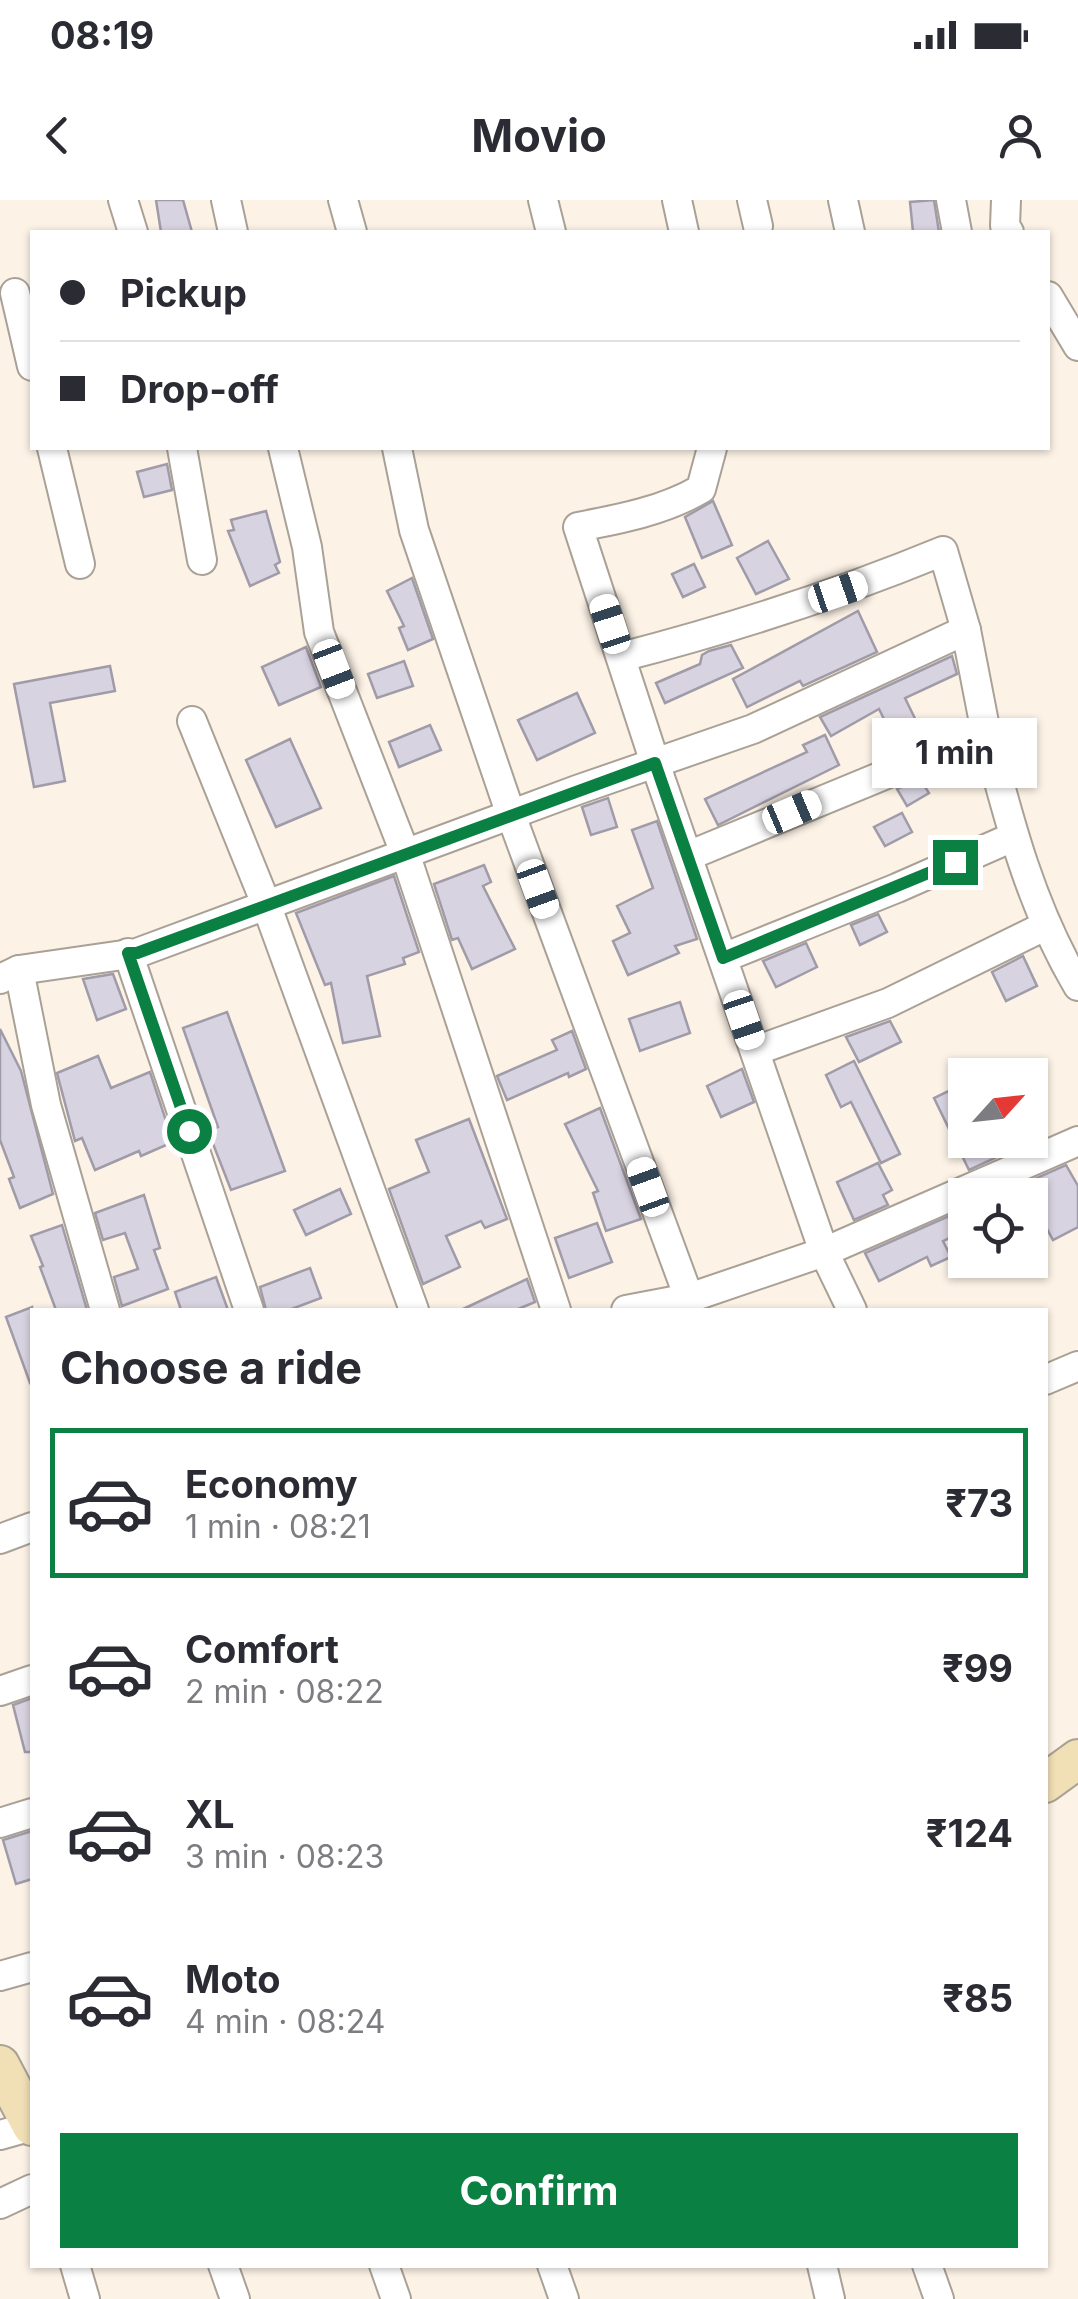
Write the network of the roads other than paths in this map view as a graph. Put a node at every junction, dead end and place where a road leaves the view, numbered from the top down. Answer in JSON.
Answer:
{"nodes":[{"id":1,"x":123,"y":200,"type":"edge"},
{"id":2,"x":226,"y":200,"type":"edge"},
{"id":3,"x":343,"y":200,"type":"edge"},
{"id":4,"x":543,"y":200,"type":"edge"},
{"id":5,"x":677,"y":200,"type":"edge"},
{"id":6,"x":843,"y":200,"type":"edge"},
{"id":7,"x":951,"y":200,"type":"edge"},
{"id":8,"x":1006,"y":200,"type":"edge"},
{"id":9,"x":131,"y":230,"type":"edge"},
{"id":10,"x":233,"y":230,"type":"edge"},
{"id":11,"x":351,"y":230,"type":"edge"},
{"id":12,"x":551,"y":230,"type":"edge"},
{"id":13,"x":684,"y":230,"type":"edge"},
{"id":14,"x":850,"y":230,"type":"edge"},
{"id":15,"x":958,"y":230,"type":"edge"},
{"id":16,"x":1008,"y":230,"type":"edge"},
{"id":17,"x":16,"y":293,"type":"edge"},
{"id":18,"x":1050,"y":299,"type":"edge"},
{"id":19,"x":1078,"y":346,"type":"edge"},
{"id":20,"x":30,"y":357,"type":"edge"},
{"id":21,"x":52,"y":450,"type":"edge"},
{"id":22,"x":182,"y":450,"type":"edge"},
{"id":23,"x":283,"y":450,"type":"edge"},
{"id":24,"x":397,"y":450,"type":"edge"},
{"id":25,"x":711,"y":450,"type":"edge"},
{"id":26,"x":202,"y":560,"type":"dead end"},
{"id":27,"x":80,"y":564,"type":"dead end"},
{"id":28,"x":966,"y":630,"type":"junction"},
{"id":29,"x":622,"y":657,"type":"junction"},
{"id":30,"x":192,"y":721,"type":"dead end"},
{"id":31,"x":986,"y":733,"type":"junction"},
{"id":32,"x":655,"y":763,"type":"junction"},
{"id":33,"x":511,"y":815,"type":"junction"},
{"id":34,"x":1013,"y":836,"type":"junction"},
{"id":35,"x":405,"y":853,"type":"junction"},
{"id":36,"x":688,"y":856,"type":"junction"},
{"id":37,"x":266,"y":904,"type":"junction"},
{"id":38,"x":1045,"y":926,"type":"junction"},
{"id":39,"x":128,"y":953,"type":"junction"},
{"id":40,"x":723,"y":958,"type":"junction"},
{"id":41,"x":10,"y":974,"type":"edge"},
{"id":42,"x":1076,"y":980,"type":"edge"},
{"id":43,"x":755,"y":1051,"type":"junction"},
{"id":44,"x":1078,"y":1141,"type":"edge"},
{"id":45,"x":824,"y":1252,"type":"junction"},
{"id":46,"x":688,"y":1298,"type":"junction"},
{"id":47,"x":104,"y":1308,"type":"edge"},
{"id":48,"x":249,"y":1308,"type":"edge"},
{"id":49,"x":413,"y":1308,"type":"edge"},
{"id":50,"x":555,"y":1308,"type":"edge"},
{"id":51,"x":636,"y":1308,"type":"edge"},
{"id":52,"x":851,"y":1308,"type":"edge"},
{"id":53,"x":1078,"y":1366,"type":"edge"},
{"id":54,"x":1048,"y":1379,"type":"edge"},
{"id":55,"x":30,"y":1528,"type":"edge"},
{"id":56,"x":0,"y":1539,"type":"edge"},
{"id":57,"x":30,"y":1681,"type":"edge"},
{"id":58,"x":0,"y":1691,"type":"edge"},
{"id":59,"x":1078,"y":1759,"type":"edge"},
{"id":60,"x":1048,"y":1780,"type":"edge"},
{"id":61,"x":30,"y":1815,"type":"edge"},
{"id":62,"x":0,"y":1823,"type":"edge"},
{"id":63,"x":30,"y":1968,"type":"edge"},
{"id":64,"x":0,"y":1976,"type":"edge"},
{"id":65,"x":0,"y":2065,"type":"edge"},
{"id":66,"x":30,"y":2122,"type":"edge"},
{"id":67,"x":30,"y":2127,"type":"edge"},
{"id":68,"x":0,"y":2135,"type":"edge"},
{"id":69,"x":30,"y":2189,"type":"edge"},
{"id":70,"x":0,"y":2204,"type":"edge"},
{"id":71,"x":76,"y":2268,"type":"edge"},
{"id":72,"x":224,"y":2268,"type":"edge"},
{"id":73,"x":385,"y":2268,"type":"edge"},
{"id":74,"x":553,"y":2268,"type":"edge"},
{"id":75,"x":823,"y":2268,"type":"edge"},
{"id":76,"x":928,"y":2268,"type":"edge"},
{"id":77,"x":86,"y":2299,"type":"edge"},
{"id":78,"x":234,"y":2299,"type":"edge"},
{"id":79,"x":396,"y":2299,"type":"edge"},
{"id":80,"x":564,"y":2299,"type":"edge"},
{"id":81,"x":830,"y":2299,"type":"edge"},
{"id":82,"x":939,"y":2299,"type":"edge"}],
"edges":[{"from":1,"to":9,"type":"street"},
{"from":2,"to":10,"type":"street"},
{"from":3,"to":11,"type":"street"},
{"from":4,"to":12,"type":"street"},
{"from":5,"to":13,"type":"street"},
{"from":6,"to":14,"type":"street"},
{"from":7,"to":15,"type":"street"},
{"from":8,"to":16,"type":"street"},
{"from":17,"to":20,"type":"street"},
{"from":18,"to":19,"type":"street"},
{"from":21,"to":27,"type":"street"},
{"from":22,"to":26,"type":"street"},
{"from":23,"to":35,"type":"street"},
{"from":24,"to":33,"type":"street"},
{"from":25,"to":29,"type":"street"},
{"from":28,"to":29,"type":"street"},
{"from":28,"to":31,"type":"street"},
{"from":28,"to":32,"type":"street"},
{"from":29,"to":32,"type":"street"},
{"from":30,"to":37,"type":"street"},
{"from":31,"to":34,"type":"street"},
{"from":31,"to":36,"type":"street"},
{"from":32,"to":33,"type":"street"},
{"from":32,"to":36,"type":"street"},
{"from":33,"to":35,"type":"street"},
{"from":33,"to":46,"type":"street"},
{"from":34,"to":38,"type":"street"},
{"from":34,"to":40,"type":"street"},
{"from":35,"to":37,"type":"street"},
{"from":35,"to":50,"type":"street"},
{"from":36,"to":40,"type":"street"},
{"from":37,"to":39,"type":"street"},
{"from":37,"to":49,"type":"street"},
{"from":38,"to":42,"type":"street"},
{"from":38,"to":43,"type":"street"},
{"from":39,"to":41,"type":"street"},
{"from":39,"to":48,"type":"street"},
{"from":40,"to":43,"type":"street"},
{"from":41,"to":47,"type":"street"},
{"from":43,"to":45,"type":"street"},
{"from":44,"to":45,"type":"street"},
{"from":45,"to":46,"type":"street"},
{"from":45,"to":52,"type":"street"},
{"from":46,"to":51,"type":"street"},
{"from":53,"to":54,"type":"street"},
{"from":55,"to":56,"type":"street"},
{"from":57,"to":58,"type":"street"},
{"from":59,"to":60,"type":"street"},
{"from":61,"to":62,"type":"street"},
{"from":63,"to":64,"type":"street"},
{"from":65,"to":66,"type":"street"},
{"from":67,"to":68,"type":"street"},
{"from":69,"to":70,"type":"street"},
{"from":71,"to":77,"type":"street"},
{"from":72,"to":78,"type":"street"},
{"from":73,"to":79,"type":"street"},
{"from":74,"to":80,"type":"street"},
{"from":75,"to":81,"type":"street"},
{"from":76,"to":82,"type":"street"}]}
